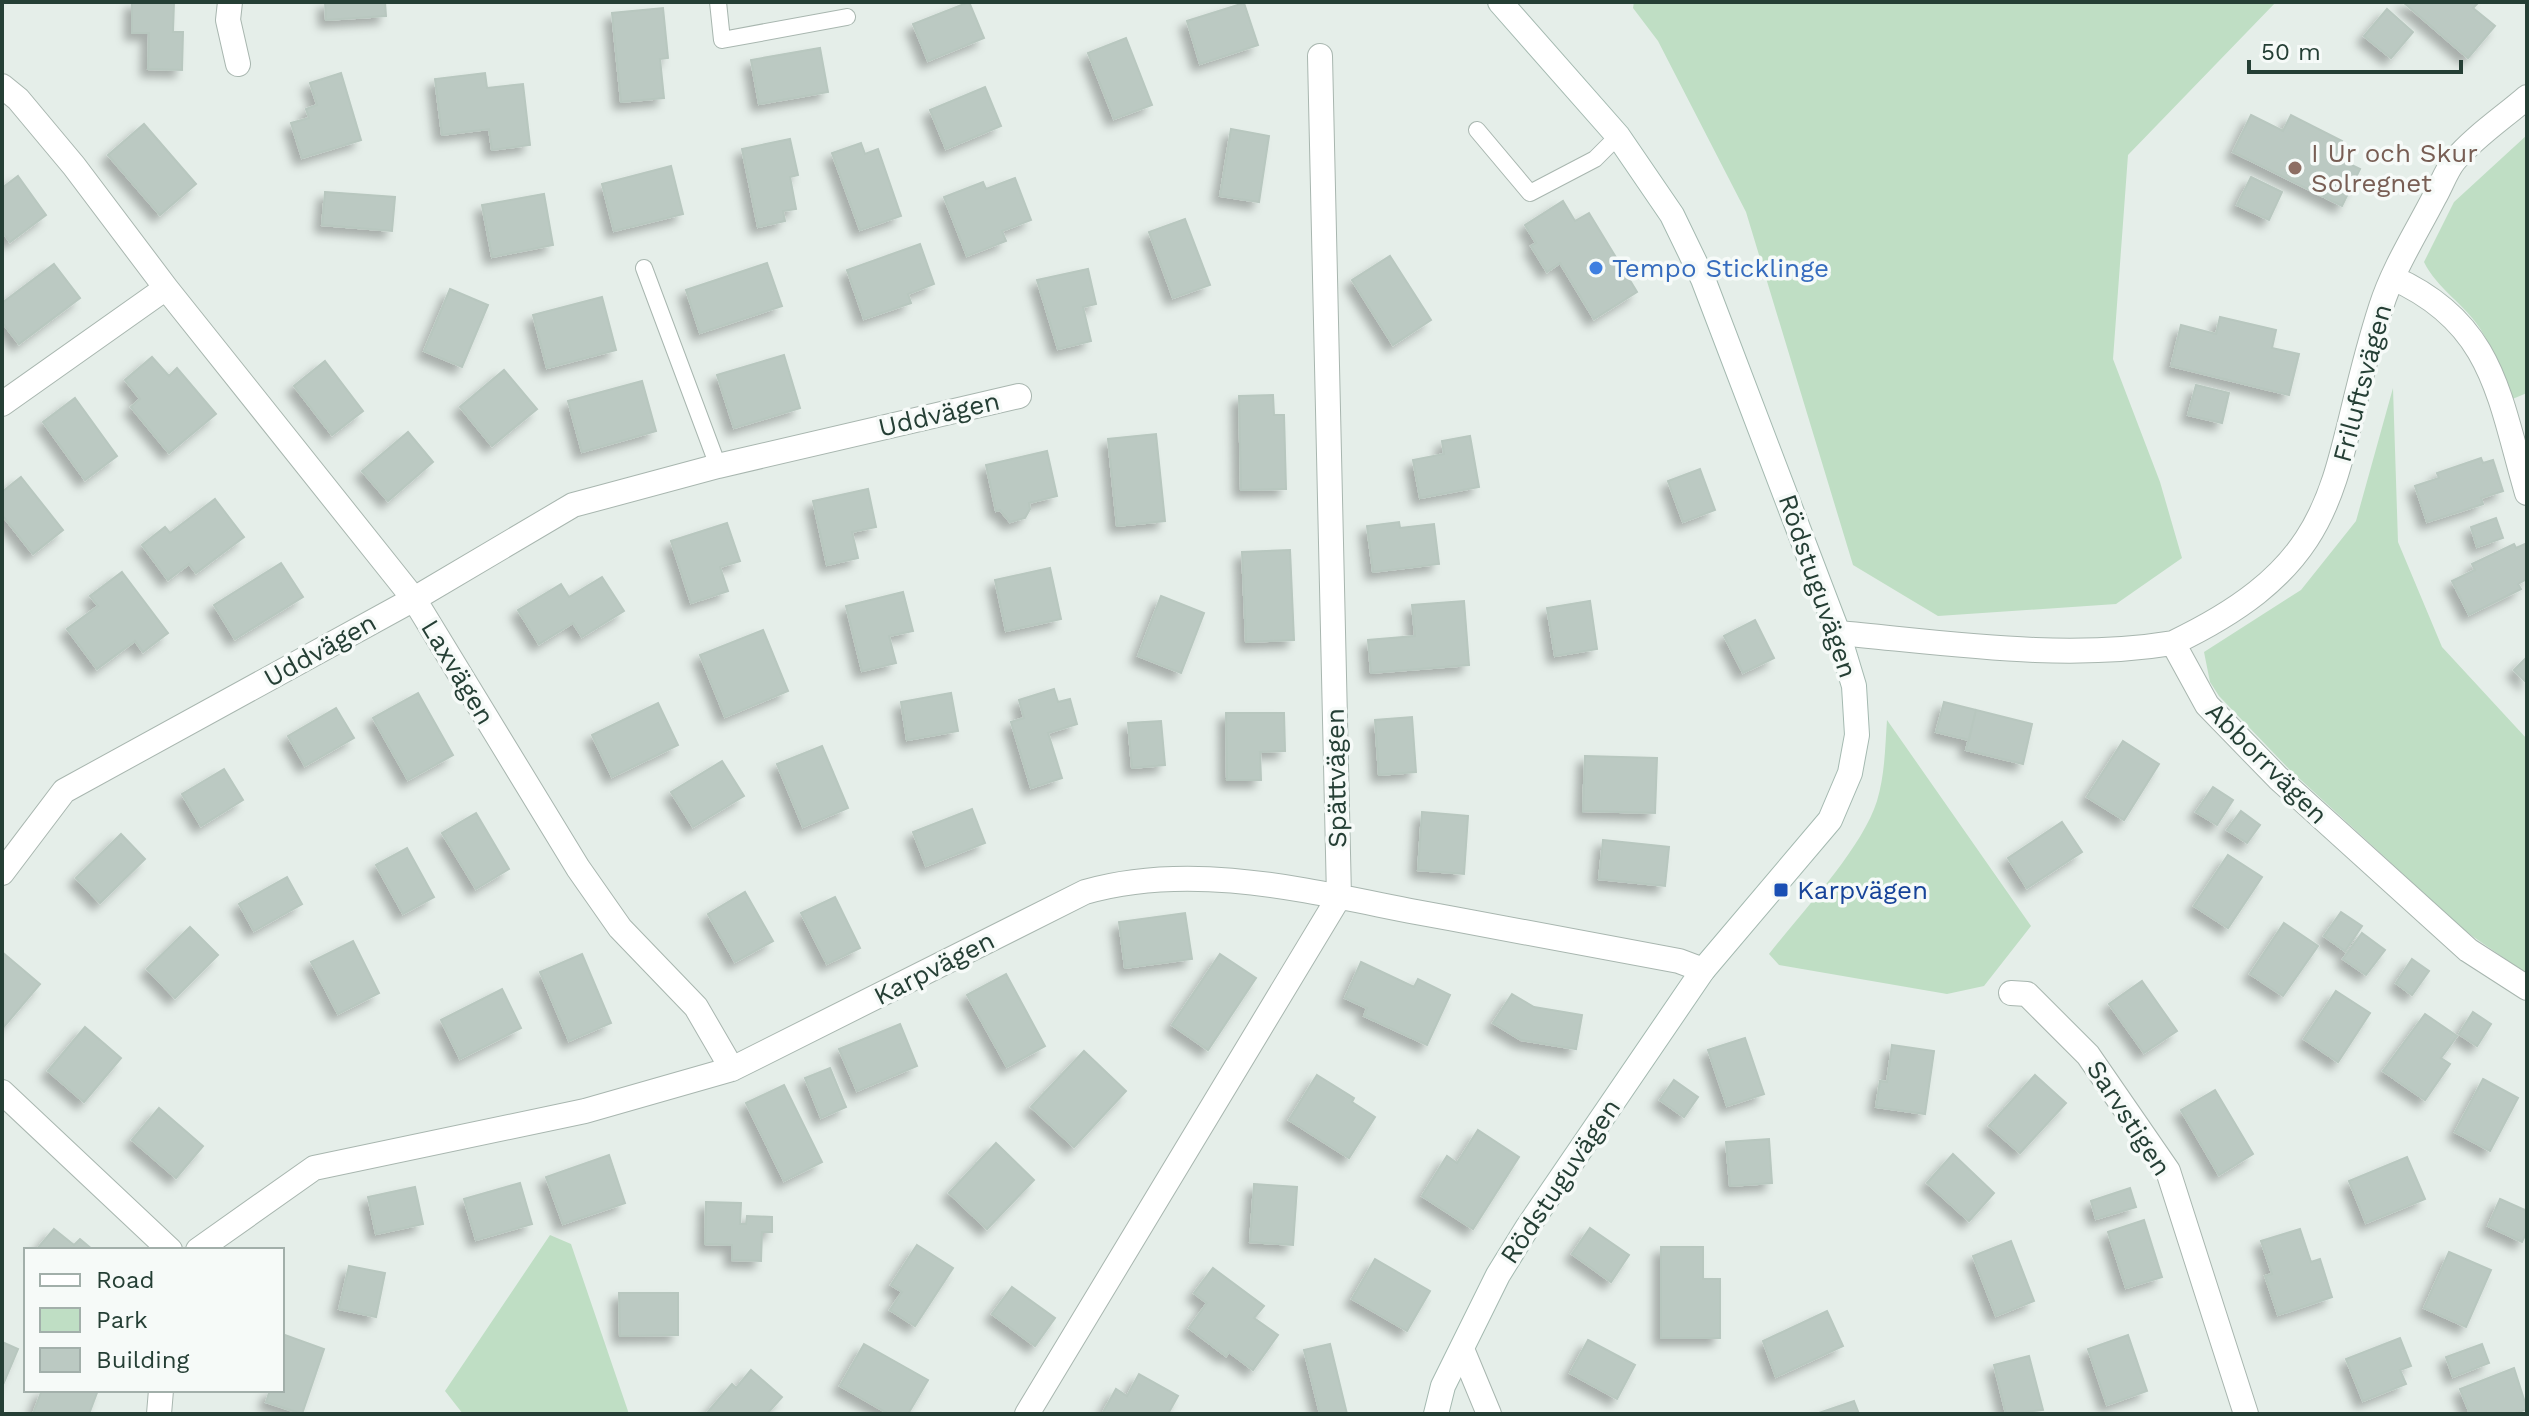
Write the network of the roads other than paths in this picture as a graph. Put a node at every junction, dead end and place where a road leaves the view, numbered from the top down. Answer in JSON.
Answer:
{"nodes":[{"id":1,"x":230,"y":2,"type":"edge"},
{"id":2,"x":718,"y":2,"type":"edge"},
{"id":3,"x":1500,"y":2,"type":"edge"},
{"id":4,"x":847,"y":17,"type":"dead end"},
{"id":5,"x":1320,"y":56,"type":"dead end"},
{"id":6,"x":238,"y":64,"type":"dead end"},
{"id":7,"x":2,"y":86,"type":"edge"},
{"id":8,"x":2527,"y":97,"type":"edge"},
{"id":9,"x":1477,"y":130,"type":"dead end"},
{"id":10,"x":1618,"y":136,"type":"junction"},
{"id":11,"x":644,"y":268,"type":"dead end"},
{"id":12,"x":2393,"y":278,"type":"junction"},
{"id":13,"x":166,"y":288,"type":"junction"},
{"id":14,"x":1019,"y":396,"type":"dead end"},
{"id":15,"x":2,"y":404,"type":"edge"},
{"id":16,"x":718,"y":466,"type":"junction"},
{"id":17,"x":2527,"y":493,"type":"edge"},
{"id":18,"x":414,"y":599,"type":"junction"},
{"id":19,"x":1838,"y":633,"type":"junction"},
{"id":20,"x":2173,"y":643,"type":"junction"},
{"id":21,"x":2,"y":873,"type":"edge"},
{"id":22,"x":1339,"y":897,"type":"junction"},
{"id":23,"x":1703,"y":970,"type":"junction"},
{"id":24,"x":2527,"y":988,"type":"edge"},
{"id":25,"x":2011,"y":993,"type":"dead end"},
{"id":26,"x":732,"y":1069,"type":"junction"},
{"id":27,"x":2,"y":1092,"type":"edge"},
{"id":28,"x":168,"y":1248,"type":"edge"},
{"id":29,"x":201,"y":1248,"type":"edge"},
{"id":30,"x":1462,"y":1349,"type":"junction"},
{"id":31,"x":161,"y":1392,"type":"edge"},
{"id":32,"x":159,"y":1414,"type":"edge"},
{"id":33,"x":1027,"y":1414,"type":"edge"},
{"id":34,"x":1436,"y":1414,"type":"edge"},
{"id":35,"x":1489,"y":1414,"type":"edge"},
{"id":36,"x":2246,"y":1414,"type":"edge"}],
"edges":[{"from":1,"to":6,"type":"street"},
{"from":2,"to":4,"type":"lane"},
{"from":3,"to":10,"type":"street","name":"Rödstuguvägen"},
{"from":5,"to":22,"type":"street","name":"Spättvägen"},
{"from":7,"to":13,"type":"street","name":"Laxvägen"},
{"from":8,"to":12,"type":"street","name":"Friluftsvägen"},
{"from":9,"to":10,"type":"lane"},
{"from":10,"to":19,"type":"street","name":"Rödstuguvägen"},
{"from":11,"to":16,"type":"lane"},
{"from":12,"to":17,"type":"street"},
{"from":12,"to":20,"type":"street","name":"Friluftsvägen"},
{"from":13,"to":15,"type":"street"},
{"from":13,"to":18,"type":"street","name":"Laxvägen"},
{"from":14,"to":16,"type":"street","name":"Uddvägen"},
{"from":16,"to":18,"type":"street","name":"Uddvägen"},
{"from":18,"to":21,"type":"street","name":"Uddvägen"},
{"from":18,"to":26,"type":"street","name":"Laxvägen"},
{"from":19,"to":20,"type":"street"},
{"from":19,"to":23,"type":"street","name":"Rödstuguvägen"},
{"from":20,"to":24,"type":"street","name":"Abborrvägen"},
{"from":22,"to":23,"type":"street","name":"Karpvägen"},
{"from":22,"to":26,"type":"street","name":"Karpvägen"},
{"from":22,"to":33,"type":"street"},
{"from":23,"to":30,"type":"street","name":"Rödstuguvägen"},
{"from":25,"to":36,"type":"street","name":"Sarvstigen"},
{"from":26,"to":29,"type":"street","name":"Karpvägen"},
{"from":27,"to":28,"type":"street"},
{"from":30,"to":34,"type":"street","name":"Rödstuguvägen"},
{"from":30,"to":35,"type":"street"},
{"from":31,"to":32,"type":"street"}]}
